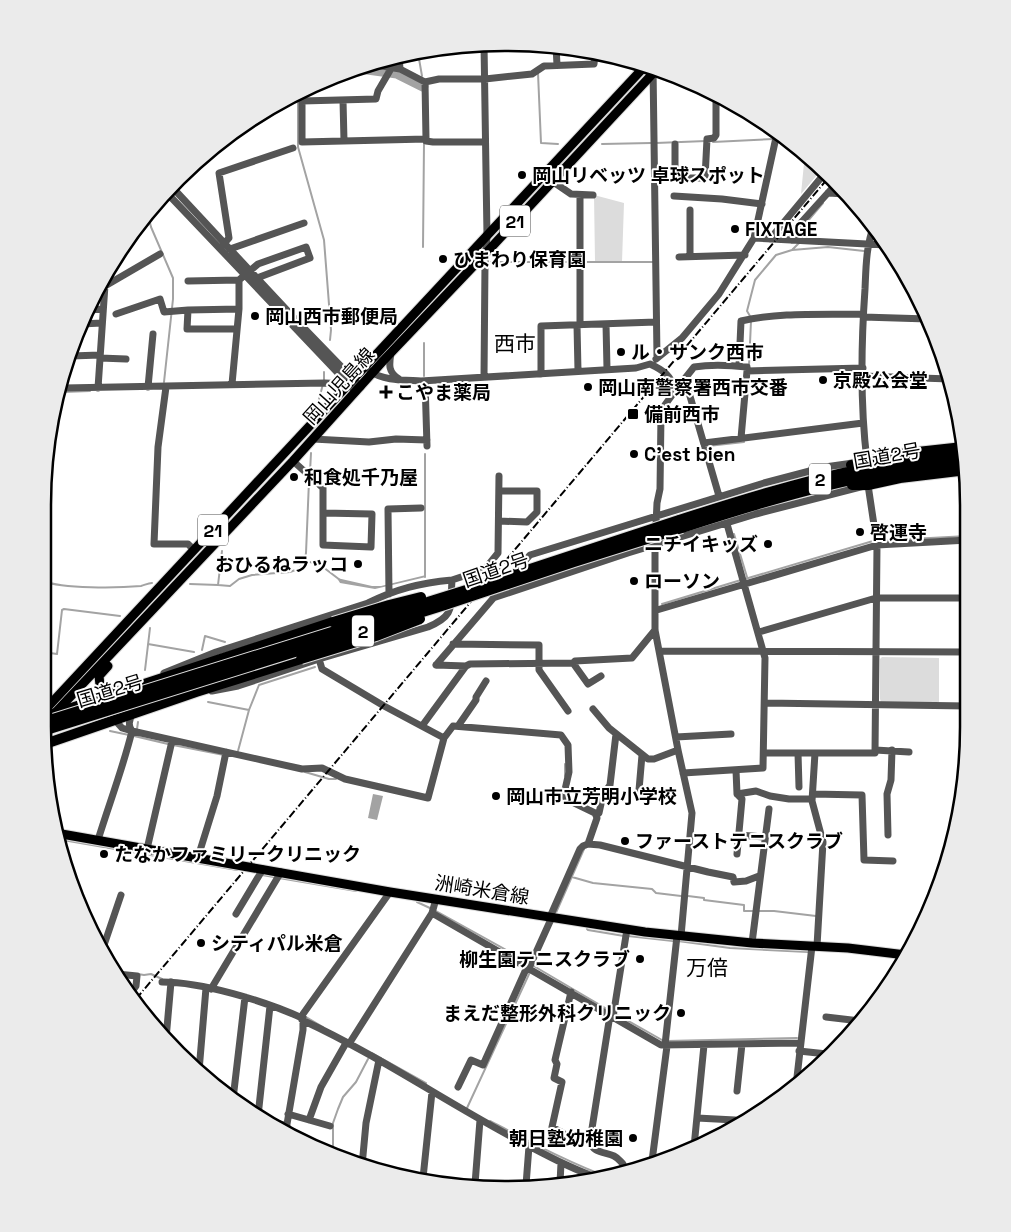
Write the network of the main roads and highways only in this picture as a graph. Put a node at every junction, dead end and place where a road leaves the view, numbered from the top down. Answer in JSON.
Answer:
{"nodes":[{"id":1,"x":640,"y":72,"type":"edge"},
{"id":2,"x":650,"y":74,"type":"edge"},
{"id":3,"x":956,"y":449,"type":"edge"},
{"id":4,"x":957,"y":455,"type":"edge"},
{"id":5,"x":958,"y":464,"type":"edge"},
{"id":6,"x":959,"y":471,"type":"edge"},
{"id":7,"x":819,"y":487,"type":"junction"},
{"id":8,"x":730,"y":504,"type":"junction"},
{"id":9,"x":680,"y":524,"type":"junction"},
{"id":10,"x":462,"y":591,"type":"junction"},
{"id":11,"x":445,"y":605,"type":"junction"},
{"id":12,"x":117,"y":648,"type":"junction"},
{"id":13,"x":123,"y":691,"type":"junction"},
{"id":14,"x":51,"y":708,"type":"edge"},
{"id":15,"x":51,"y":710,"type":"edge"},
{"id":16,"x":51,"y":713,"type":"edge"},
{"id":17,"x":51,"y":714,"type":"edge"},
{"id":18,"x":114,"y":719,"type":"junction"},
{"id":19,"x":51,"y":720,"type":"edge"},
{"id":20,"x":51,"y":728,"type":"edge"},
{"id":21,"x":52,"y":742,"type":"edge"},
{"id":22,"x":65,"y":834,"type":"edge"},
{"id":23,"x":899,"y":954,"type":"edge"}],
"edges":[{"from":1,"to":14,"type":"main road","name":"岡山児島線","number":"21"},
{"from":2,"to":12,"type":"main road","name":"岡山児島線","number":"21"},
{"from":3,"to":8,"type":"highway"},
{"from":4,"to":8,"type":"highway","name":"国道2号","number":"2"},
{"from":5,"to":7,"type":"highway","name":"国道2号","number":"2"},
{"from":6,"to":7,"type":"highway"},
{"from":7,"to":9,"type":"highway","name":"国道2号","number":"2"},
{"from":8,"to":9,"type":"highway","name":"国道2号","number":"2"},
{"from":9,"to":10,"type":"highway","name":"国道2号","number":"2","bridge":true},
{"from":9,"to":11,"type":"highway","name":"国道2号","number":"2","bridge":true},
{"from":10,"to":13,"type":"highway","bridge":true},
{"from":10,"to":17,"type":"highway","name":"国道2号","number":"2","bridge":true},
{"from":11,"to":18,"type":"highway","bridge":true},
{"from":11,"to":20,"type":"highway","name":"国道2号","number":"2","bridge":true},
{"from":12,"to":13,"type":"main road"},
{"from":12,"to":15,"type":"main road","name":"岡山児島線","number":"21"},
{"from":13,"to":16,"type":"highway"},
{"from":18,"to":19,"type":"highway"},
{"from":18,"to":21,"type":"highway"},
{"from":22,"to":23,"type":"main road","name":"洲崎米倉線"}]}
